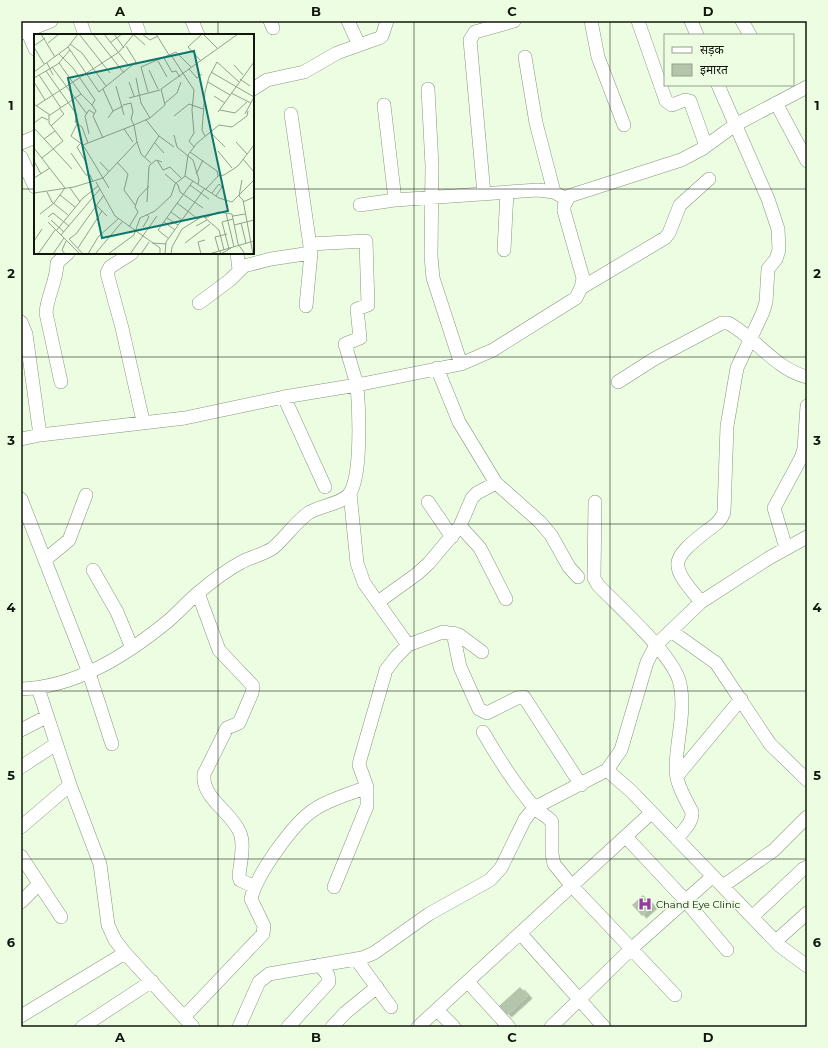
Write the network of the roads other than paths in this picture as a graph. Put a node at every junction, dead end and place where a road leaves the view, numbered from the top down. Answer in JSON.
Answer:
{"nodes":[{"id":1,"x":51,"y":21,"type":"edge"},
{"id":2,"x":80,"y":21,"type":"edge"},
{"id":3,"x":135,"y":21,"type":"edge"},
{"id":4,"x":192,"y":21,"type":"edge"},
{"id":5,"x":348,"y":21,"type":"edge"},
{"id":6,"x":387,"y":21,"type":"edge"},
{"id":7,"x":514,"y":21,"type":"edge"},
{"id":8,"x":591,"y":21,"type":"edge"},
{"id":9,"x":638,"y":21,"type":"edge"},
{"id":10,"x":691,"y":21,"type":"edge"},
{"id":11,"x":742,"y":21,"type":"edge"},
{"id":12,"x":24,"y":28,"type":"edge"},
{"id":13,"x":85,"y":34,"type":"edge"},
{"id":14,"x":140,"y":34,"type":"edge"},
{"id":15,"x":198,"y":34,"type":"edge"},
{"id":16,"x":697,"y":34,"type":"edge"},
{"id":17,"x":749,"y":34,"type":"edge"},
{"id":18,"x":359,"y":45,"type":"junction"},
{"id":19,"x":34,"y":47,"type":"edge"},
{"id":20,"x":525,"y":57,"type":"dead end"},
{"id":21,"x":718,"y":86,"type":"edge"},
{"id":22,"x":807,"y":87,"type":"edge"},
{"id":23,"x":254,"y":88,"type":"edge"},
{"id":24,"x":428,"y":89,"type":"dead end"},
{"id":25,"x":789,"y":89,"type":"edge"},
{"id":26,"x":776,"y":103,"type":"junction"},
{"id":27,"x":384,"y":105,"type":"dead end"},
{"id":28,"x":291,"y":114,"type":"dead end"},
{"id":29,"x":624,"y":125,"type":"dead end"},
{"id":30,"x":735,"y":125,"type":"junction"},
{"id":31,"x":34,"y":137,"type":"edge"},
{"id":32,"x":21,"y":143,"type":"edge"},
{"id":33,"x":706,"y":146,"type":"junction"},
{"id":34,"x":21,"y":157,"type":"edge"},
{"id":35,"x":807,"y":161,"type":"edge"},
{"id":36,"x":709,"y":179,"type":"dead end"},
{"id":37,"x":34,"y":184,"type":"edge"},
{"id":38,"x":507,"y":192,"type":"junction"},
{"id":39,"x":554,"y":192,"type":"junction"},
{"id":40,"x":484,"y":194,"type":"junction"},
{"id":41,"x":432,"y":198,"type":"junction"},
{"id":42,"x":566,"y":199,"type":"junction"},
{"id":43,"x":394,"y":200,"type":"junction"},
{"id":44,"x":360,"y":205,"type":"dead end"},
{"id":45,"x":310,"y":248,"type":"junction"},
{"id":46,"x":504,"y":250,"type":"dead end"},
{"id":47,"x":67,"y":254,"type":"edge"},
{"id":48,"x":237,"y":254,"type":"edge"},
{"id":49,"x":123,"y":256,"type":"edge"},
{"id":50,"x":238,"y":270,"type":"junction"},
{"id":51,"x":581,"y":288,"type":"junction"},
{"id":52,"x":199,"y":303,"type":"dead end"},
{"id":53,"x":306,"y":306,"type":"dead end"},
{"id":54,"x":21,"y":322,"type":"edge"},
{"id":55,"x":751,"y":341,"type":"junction"},
{"id":56,"x":461,"y":364,"type":"junction"},
{"id":57,"x":437,"y":368,"type":"junction"},
{"id":58,"x":807,"y":378,"type":"edge"},
{"id":59,"x":61,"y":382,"type":"dead end"},
{"id":60,"x":618,"y":382,"type":"dead end"},
{"id":61,"x":358,"y":385,"type":"junction"},
{"id":62,"x":284,"y":397,"type":"junction"},
{"id":63,"x":807,"y":406,"type":"edge"},
{"id":64,"x":143,"y":421,"type":"junction"},
{"id":65,"x":40,"y":435,"type":"junction"},
{"id":66,"x":21,"y":439,"type":"edge"},
{"id":67,"x":496,"y":484,"type":"junction"},
{"id":68,"x":324,"y":487,"type":"dead end"},
{"id":69,"x":350,"y":494,"type":"junction"},
{"id":70,"x":86,"y":495,"type":"dead end"},
{"id":71,"x":21,"y":498,"type":"edge"},
{"id":72,"x":428,"y":502,"type":"dead end"},
{"id":73,"x":595,"y":502,"type":"dead end"},
{"id":74,"x":460,"y":526,"type":"junction"},
{"id":75,"x":452,"y":537,"type":"junction"},
{"id":76,"x":807,"y":537,"type":"edge"},
{"id":77,"x":786,"y":548,"type":"junction"},
{"id":78,"x":46,"y":559,"type":"junction"},
{"id":79,"x":93,"y":570,"type":"dead end"},
{"id":80,"x":578,"y":577,"type":"dead end"},
{"id":81,"x":198,"y":593,"type":"junction"},
{"id":82,"x":506,"y":598,"type":"dead end"},
{"id":83,"x":378,"y":602,"type":"junction"},
{"id":84,"x":701,"y":602,"type":"junction"},
{"id":85,"x":671,"y":631,"type":"junction"},
{"id":86,"x":453,"y":633,"type":"junction"},
{"id":87,"x":408,"y":645,"type":"junction"},
{"id":88,"x":656,"y":645,"type":"junction"},
{"id":89,"x":132,"y":648,"type":"junction"},
{"id":90,"x":482,"y":652,"type":"dead end"},
{"id":91,"x":89,"y":673,"type":"junction"},
{"id":92,"x":38,"y":688,"type":"junction"},
{"id":93,"x":21,"y":689,"type":"edge"},
{"id":94,"x":740,"y":699,"type":"junction"},
{"id":95,"x":46,"y":717,"type":"junction"},
{"id":96,"x":21,"y":730,"type":"edge"},
{"id":97,"x":483,"y":732,"type":"dead end"},
{"id":98,"x":56,"y":744,"type":"junction"},
{"id":99,"x":112,"y":744,"type":"dead end"},
{"id":100,"x":21,"y":767,"type":"edge"},
{"id":101,"x":607,"y":770,"type":"junction"},
{"id":102,"x":677,"y":776,"type":"junction"},
{"id":103,"x":807,"y":780,"type":"edge"},
{"id":104,"x":581,"y":785,"type":"junction"},
{"id":105,"x":70,"y":786,"type":"junction"},
{"id":106,"x":366,"y":787,"type":"junction"},
{"id":107,"x":534,"y":808,"type":"junction"},
{"id":108,"x":651,"y":813,"type":"junction"},
{"id":109,"x":807,"y":818,"type":"edge"},
{"id":110,"x":21,"y":827,"type":"edge"},
{"id":111,"x":626,"y":837,"type":"junction"},
{"id":112,"x":677,"y":839,"type":"junction"},
{"id":113,"x":21,"y":856,"type":"edge"},
{"id":114,"x":807,"y":867,"type":"edge"},
{"id":115,"x":713,"y":876,"type":"junction"},
{"id":116,"x":39,"y":884,"type":"junction"},
{"id":117,"x":571,"y":885,"type":"junction"},
{"id":118,"x":723,"y":886,"type":"junction"},
{"id":119,"x":255,"y":887,"type":"junction"},
{"id":120,"x":334,"y":887,"type":"dead end"},
{"id":121,"x":685,"y":900,"type":"junction"},
{"id":122,"x":21,"y":902,"type":"edge"},
{"id":123,"x":807,"y":913,"type":"edge"},
{"id":124,"x":752,"y":916,"type":"junction"},
{"id":125,"x":61,"y":917,"type":"dead end"},
{"id":126,"x":520,"y":933,"type":"junction"},
{"id":127,"x":776,"y":941,"type":"junction"},
{"id":128,"x":631,"y":949,"type":"junction"},
{"id":129,"x":727,"y":950,"type":"dead end"},
{"id":130,"x":125,"y":953,"type":"junction"},
{"id":131,"x":356,"y":959,"type":"junction"},
{"id":132,"x":319,"y":965,"type":"junction"},
{"id":133,"x":807,"y":966,"type":"edge"},
{"id":134,"x":152,"y":981,"type":"junction"},
{"id":135,"x":468,"y":982,"type":"junction"},
{"id":136,"x":377,"y":988,"type":"junction"},
{"id":137,"x":675,"y":995,"type":"dead end"},
{"id":138,"x":579,"y":999,"type":"junction"},
{"id":139,"x":391,"y":1007,"type":"dead end"},
{"id":140,"x":437,"y":1010,"type":"junction"},
{"id":141,"x":21,"y":1016,"type":"edge"},
{"id":142,"x":185,"y":1016,"type":"junction"},
{"id":143,"x":82,"y":1027,"type":"edge"},
{"id":144,"x":193,"y":1027,"type":"edge"},
{"id":145,"x":239,"y":1027,"type":"edge"},
{"id":146,"x":288,"y":1027,"type":"edge"},
{"id":147,"x":332,"y":1027,"type":"edge"},
{"id":148,"x":418,"y":1027,"type":"edge"},
{"id":149,"x":454,"y":1027,"type":"edge"},
{"id":150,"x":509,"y":1027,"type":"edge"},
{"id":151,"x":551,"y":1027,"type":"edge"},
{"id":152,"x":604,"y":1027,"type":"edge"}],
"edges":[{"from":1,"to":12,"type":"street"},
{"from":2,"to":13,"type":"street"},
{"from":3,"to":14,"type":"street"},
{"from":4,"to":15,"type":"street"},
{"from":5,"to":18,"type":"street"},
{"from":6,"to":18,"type":"street"},
{"from":7,"to":40,"type":"street"},
{"from":8,"to":29,"type":"street"},
{"from":9,"to":33,"type":"street"},
{"from":10,"to":16,"type":"street"},
{"from":11,"to":17,"type":"street"},
{"from":12,"to":19,"type":"street"},
{"from":18,"to":23,"type":"street"},
{"from":20,"to":39,"type":"street"},
{"from":21,"to":30,"type":"street"},
{"from":22,"to":25,"type":"street"},
{"from":24,"to":41,"type":"street"},
{"from":25,"to":26,"type":"street"},
{"from":26,"to":30,"type":"street"},
{"from":26,"to":35,"type":"street"},
{"from":27,"to":43,"type":"street"},
{"from":28,"to":45,"type":"street"},
{"from":30,"to":33,"type":"street"},
{"from":30,"to":55,"type":"street"},
{"from":31,"to":32,"type":"street"},
{"from":33,"to":42,"type":"street"},
{"from":34,"to":37,"type":"street"},
{"from":36,"to":51,"type":"street"},
{"from":38,"to":39,"type":"street"},
{"from":38,"to":40,"type":"street"},
{"from":38,"to":46,"type":"street"},
{"from":39,"to":42,"type":"street"},
{"from":40,"to":41,"type":"street"},
{"from":41,"to":43,"type":"street"},
{"from":41,"to":56,"type":"street"},
{"from":42,"to":51,"type":"street"},
{"from":43,"to":44,"type":"street"},
{"from":45,"to":50,"type":"street"},
{"from":45,"to":53,"type":"street"},
{"from":45,"to":61,"type":"street"},
{"from":47,"to":59,"type":"street"},
{"from":48,"to":50,"type":"street"},
{"from":49,"to":64,"type":"street"},
{"from":50,"to":52,"type":"street"},
{"from":51,"to":56,"type":"street"},
{"from":54,"to":65,"type":"street"},
{"from":55,"to":58,"type":"street"},
{"from":55,"to":60,"type":"street"},
{"from":55,"to":84,"type":"street"},
{"from":56,"to":57,"type":"street"},
{"from":57,"to":61,"type":"street"},
{"from":57,"to":67,"type":"street"},
{"from":61,"to":62,"type":"street"},
{"from":61,"to":69,"type":"street"},
{"from":62,"to":64,"type":"street"},
{"from":62,"to":68,"type":"street"},
{"from":63,"to":77,"type":"street"},
{"from":64,"to":65,"type":"street"},
{"from":65,"to":66,"type":"street"},
{"from":67,"to":74,"type":"street"},
{"from":67,"to":80,"type":"street"},
{"from":69,"to":81,"type":"street"},
{"from":69,"to":83,"type":"street"},
{"from":70,"to":78,"type":"street"},
{"from":71,"to":78,"type":"street"},
{"from":72,"to":75,"type":"street"},
{"from":73,"to":88,"type":"street"},
{"from":74,"to":75,"type":"street"},
{"from":74,"to":82,"type":"street"},
{"from":75,"to":83,"type":"street"},
{"from":76,"to":77,"type":"street"},
{"from":77,"to":84,"type":"street"},
{"from":78,"to":91,"type":"street"},
{"from":79,"to":89,"type":"street"},
{"from":81,"to":89,"type":"street"},
{"from":81,"to":119,"type":"street"},
{"from":83,"to":87,"type":"street"},
{"from":84,"to":85,"type":"street"},
{"from":85,"to":88,"type":"street"},
{"from":85,"to":94,"type":"street"},
{"from":86,"to":87,"type":"street"},
{"from":86,"to":90,"type":"street"},
{"from":86,"to":104,"type":"street"},
{"from":87,"to":106,"type":"street"},
{"from":88,"to":101,"type":"street"},
{"from":88,"to":102,"type":"street"},
{"from":89,"to":91,"type":"street"},
{"from":91,"to":92,"type":"street"},
{"from":91,"to":99,"type":"street"},
{"from":92,"to":93,"type":"street"},
{"from":92,"to":95,"type":"street"},
{"from":94,"to":102,"type":"street"},
{"from":94,"to":103,"type":"street"},
{"from":95,"to":96,"type":"street"},
{"from":95,"to":98,"type":"street"},
{"from":97,"to":107,"type":"street"},
{"from":98,"to":100,"type":"street"},
{"from":98,"to":105,"type":"street"},
{"from":101,"to":104,"type":"street"},
{"from":101,"to":108,"type":"street"},
{"from":102,"to":112,"type":"street"},
{"from":104,"to":107,"type":"street"},
{"from":105,"to":110,"type":"street"},
{"from":105,"to":130,"type":"street"},
{"from":106,"to":119,"type":"street"},
{"from":106,"to":120,"type":"street"},
{"from":107,"to":117,"type":"street"},
{"from":107,"to":131,"type":"street"},
{"from":108,"to":111,"type":"street"},
{"from":108,"to":112,"type":"street"},
{"from":109,"to":118,"type":"street"},
{"from":111,"to":117,"type":"street"},
{"from":111,"to":121,"type":"street"},
{"from":112,"to":115,"type":"street"},
{"from":113,"to":116,"type":"street"},
{"from":114,"to":124,"type":"street"},
{"from":115,"to":118,"type":"street"},
{"from":115,"to":121,"type":"street"},
{"from":116,"to":122,"type":"street"},
{"from":116,"to":125,"type":"street"},
{"from":117,"to":126,"type":"street"},
{"from":117,"to":128,"type":"street"},
{"from":118,"to":124,"type":"street"},
{"from":119,"to":142,"type":"street"},
{"from":121,"to":128,"type":"street"},
{"from":121,"to":129,"type":"street"},
{"from":123,"to":127,"type":"street"},
{"from":124,"to":127,"type":"street"},
{"from":126,"to":135,"type":"street"},
{"from":126,"to":138,"type":"street"},
{"from":127,"to":133,"type":"street"},
{"from":128,"to":137,"type":"street"},
{"from":128,"to":138,"type":"street"},
{"from":130,"to":134,"type":"street"},
{"from":130,"to":141,"type":"street"},
{"from":131,"to":132,"type":"street"},
{"from":131,"to":136,"type":"street"},
{"from":132,"to":145,"type":"street"},
{"from":132,"to":146,"type":"street"},
{"from":134,"to":142,"type":"street"},
{"from":134,"to":143,"type":"street"},
{"from":135,"to":140,"type":"street"},
{"from":135,"to":150,"type":"street"},
{"from":136,"to":139,"type":"street"},
{"from":136,"to":147,"type":"street"},
{"from":138,"to":151,"type":"street"},
{"from":138,"to":152,"type":"street"},
{"from":140,"to":148,"type":"street"},
{"from":140,"to":149,"type":"street"},
{"from":142,"to":144,"type":"street"}]}
